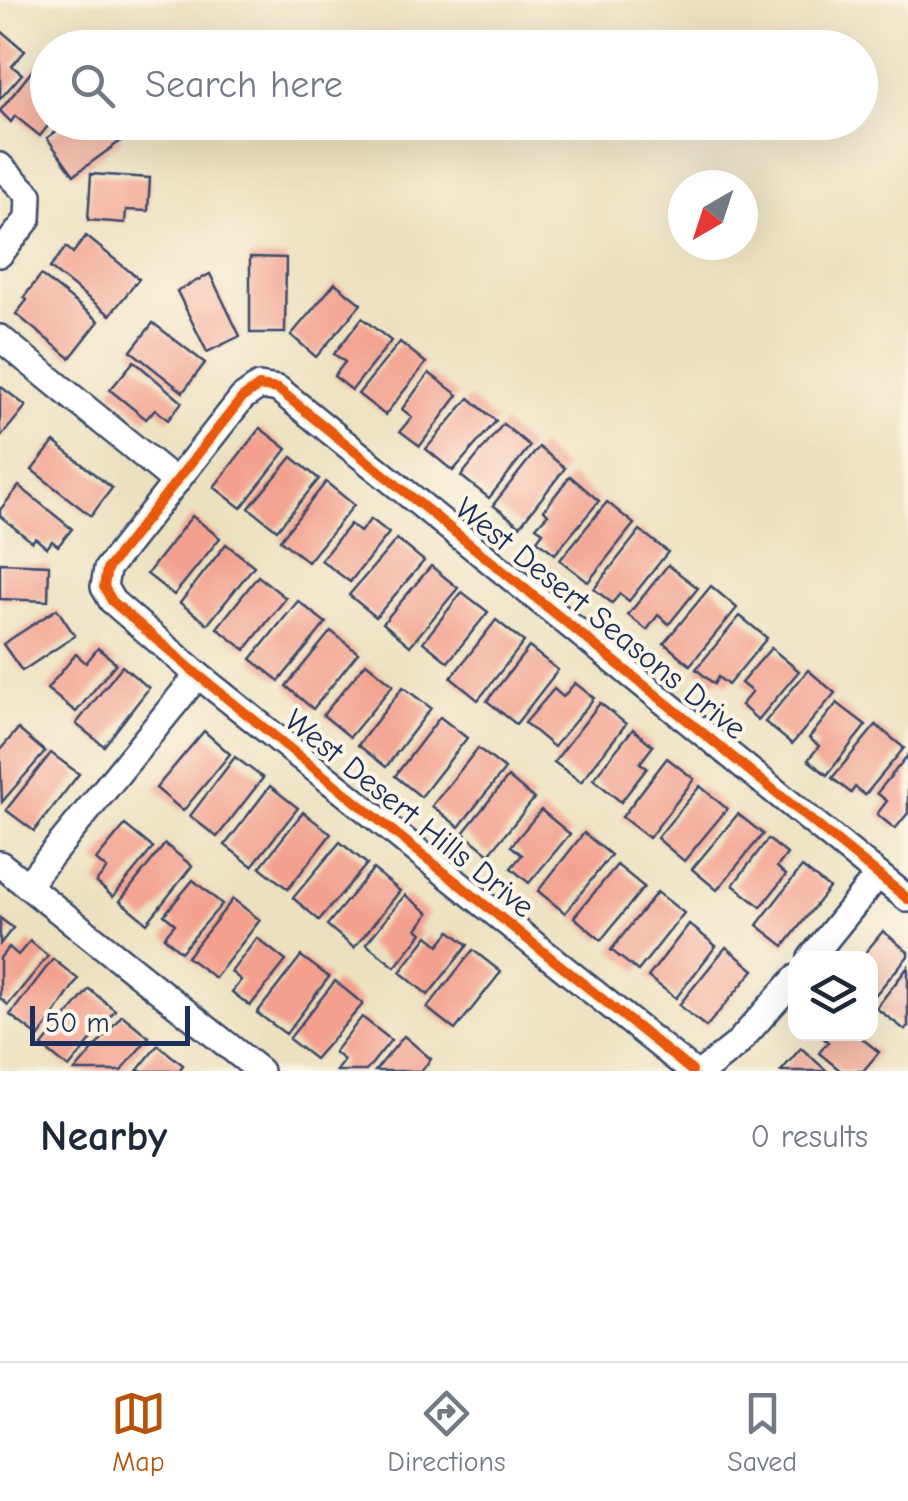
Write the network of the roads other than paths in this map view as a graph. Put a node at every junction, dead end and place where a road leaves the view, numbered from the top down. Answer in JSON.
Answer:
{"nodes":[{"id":1,"x":0,"y":166,"type":"edge"},
{"id":2,"x":0,"y":254,"type":"edge"},
{"id":3,"x":0,"y":338,"type":"edge"},
{"id":4,"x":176,"y":482,"type":"junction"},
{"id":5,"x":198,"y":675,"type":"junction"},
{"id":6,"x":0,"y":864,"type":"edge"},
{"id":7,"x":878,"y":875,"type":"junction"},
{"id":8,"x":27,"y":886,"type":"junction"},
{"id":9,"x":908,"y":899,"type":"edge"},
{"id":10,"x":817,"y":951,"type":"edge"},
{"id":11,"x":788,"y":987,"type":"edge"},
{"id":12,"x":260,"y":1071,"type":"edge"},
{"id":13,"x":692,"y":1071,"type":"edge"},
{"id":14,"x":703,"y":1071,"type":"edge"}],
"edges":[{"from":1,"to":2,"type":"street"},
{"from":3,"to":4,"type":"street"},
{"from":4,"to":5,"type":"street","name":"West Desert Hills Drive"},
{"from":4,"to":7,"type":"street","name":"West Desert Seasons Drive"},
{"from":5,"to":8,"type":"street"},
{"from":5,"to":13,"type":"street","name":"West Desert Hills Drive"},
{"from":6,"to":8,"type":"street"},
{"from":7,"to":9,"type":"street","name":"West Desert Seasons Drive"},
{"from":7,"to":10,"type":"street"},
{"from":8,"to":12,"type":"street"},
{"from":11,"to":14,"type":"street"}]}
